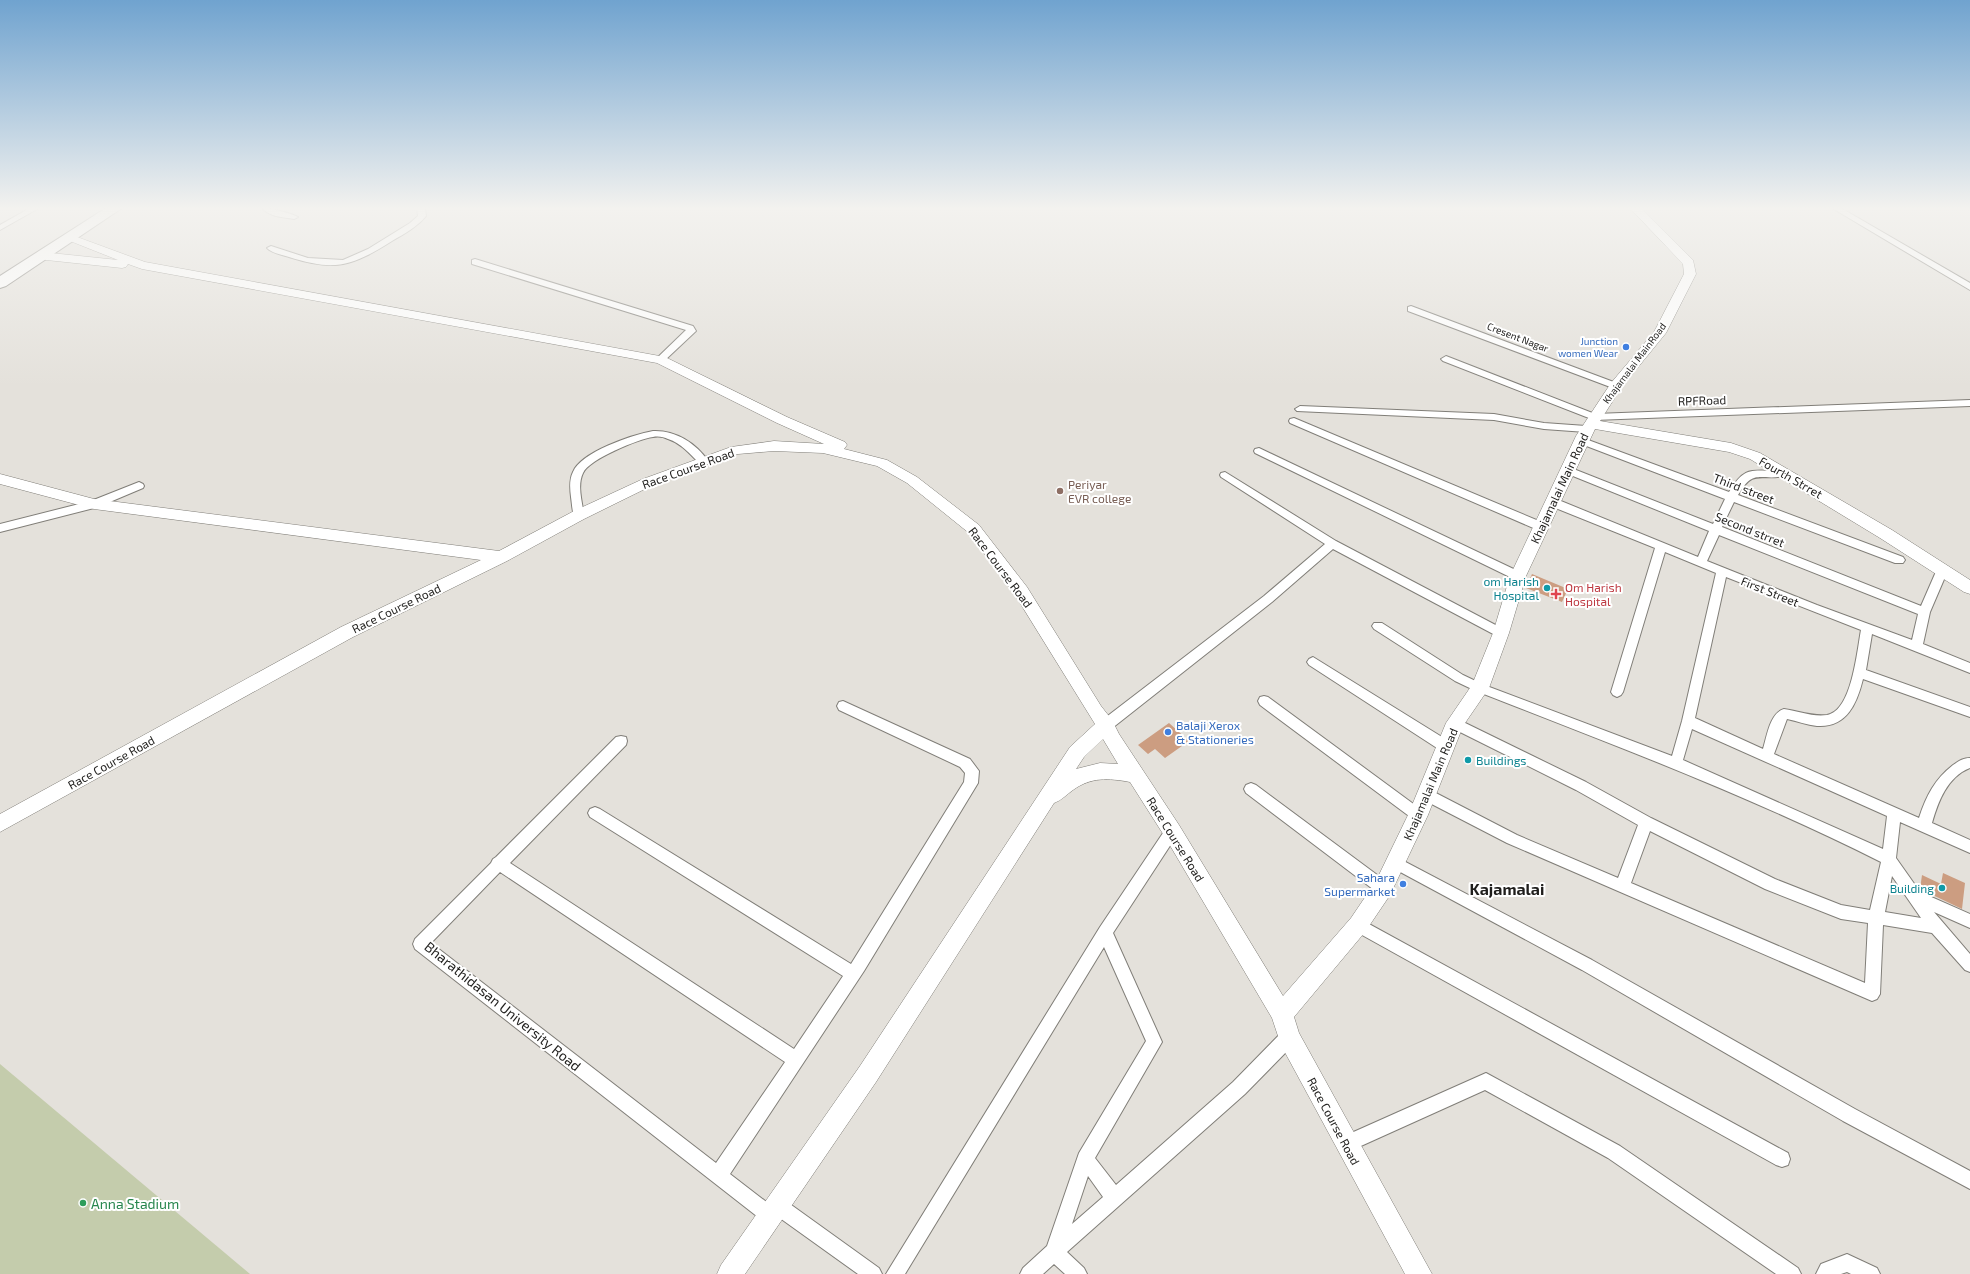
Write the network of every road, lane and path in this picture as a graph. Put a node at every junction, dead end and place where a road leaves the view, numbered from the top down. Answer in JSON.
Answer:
{"nodes":[{"id":1,"x":12,"y":267,"type":"edge"},
{"id":2,"x":24,"y":267,"type":"edge"},
{"id":3,"x":155,"y":267,"type":"edge"},
{"id":4,"x":493,"y":267,"type":"edge"},
{"id":5,"x":1690,"y":267,"type":"edge"},
{"id":6,"x":1937,"y":267,"type":"edge"},
{"id":7,"x":0,"y":275,"type":"edge"},
{"id":8,"x":0,"y":283,"type":"edge"},
{"id":9,"x":1970,"y":287,"type":"edge"},
{"id":10,"x":1412,"y":309,"type":"dead end"},
{"id":11,"x":1446,"y":359,"type":"dead end"},
{"id":12,"x":660,"y":360,"type":"junction"},
{"id":13,"x":1616,"y":386,"type":"junction"},
{"id":14,"x":1970,"y":404,"type":"edge"},
{"id":15,"x":1300,"y":409,"type":"dead end"},
{"id":16,"x":1294,"y":421,"type":"dead end"},
{"id":17,"x":1588,"y":427,"type":"junction"},
{"id":18,"x":1259,"y":450,"type":"dead end"},
{"id":19,"x":703,"y":461,"type":"junction"},
{"id":20,"x":882,"y":463,"type":"junction"},
{"id":21,"x":1566,"y":470,"type":"junction"},
{"id":22,"x":1784,"y":473,"type":"junction"},
{"id":23,"x":1225,"y":475,"type":"dead end"},
{"id":24,"x":0,"y":479,"type":"edge"},
{"id":25,"x":139,"y":486,"type":"dead end"},
{"id":26,"x":1731,"y":497,"type":"junction"},
{"id":27,"x":1552,"y":502,"type":"junction"},
{"id":28,"x":94,"y":504,"type":"junction"},
{"id":29,"x":579,"y":515,"type":"junction"},
{"id":30,"x":1542,"y":527,"type":"junction"},
{"id":31,"x":0,"y":528,"type":"edge"},
{"id":32,"x":1716,"y":530,"type":"junction"},
{"id":33,"x":1332,"y":544,"type":"junction"},
{"id":34,"x":1661,"y":546,"type":"junction"},
{"id":35,"x":501,"y":556,"type":"junction"},
{"id":36,"x":1899,"y":560,"type":"dead end"},
{"id":37,"x":1701,"y":562,"type":"junction"},
{"id":38,"x":1942,"y":570,"type":"junction"},
{"id":39,"x":1722,"y":571,"type":"junction"},
{"id":40,"x":1518,"y":576,"type":"junction"},
{"id":41,"x":1970,"y":588,"type":"edge"},
{"id":42,"x":1924,"y":612,"type":"junction"},
{"id":43,"x":1378,"y":626,"type":"dead end"},
{"id":44,"x":1867,"y":628,"type":"junction"},
{"id":45,"x":1501,"y":633,"type":"junction"},
{"id":46,"x":1916,"y":646,"type":"junction"},
{"id":47,"x":1313,"y":662,"type":"dead end"},
{"id":48,"x":1970,"y":668,"type":"edge"},
{"id":49,"x":1859,"y":673,"type":"junction"},
{"id":50,"x":1480,"y":688,"type":"junction"},
{"id":51,"x":1617,"y":692,"type":"dead end"},
{"id":52,"x":1264,"y":701,"type":"dead end"},
{"id":53,"x":843,"y":706,"type":"dead end"},
{"id":54,"x":1970,"y":712,"type":"edge"},
{"id":55,"x":1688,"y":722,"type":"junction"},
{"id":56,"x":1455,"y":723,"type":"junction"},
{"id":57,"x":1106,"y":725,"type":"junction"},
{"id":58,"x":621,"y":741,"type":"dead end"},
{"id":59,"x":1445,"y":746,"type":"junction"},
{"id":60,"x":1767,"y":756,"type":"junction"},
{"id":61,"x":1676,"y":763,"type":"junction"},
{"id":62,"x":1970,"y":763,"type":"edge"},
{"id":63,"x":1135,"y":775,"type":"junction"},
{"id":64,"x":1251,"y":789,"type":"dead end"},
{"id":65,"x":1425,"y":794,"type":"junction"},
{"id":66,"x":1043,"y":805,"type":"junction"},
{"id":67,"x":1894,"y":812,"type":"junction"},
{"id":68,"x":595,"y":813,"type":"dead end"},
{"id":69,"x":1418,"y":815,"type":"junction"},
{"id":70,"x":1646,"y":822,"type":"junction"},
{"id":71,"x":0,"y":824,"type":"edge"},
{"id":72,"x":1924,"y":826,"type":"junction"},
{"id":73,"x":1172,"y":831,"type":"junction"},
{"id":74,"x":1970,"y":847,"type":"edge"},
{"id":75,"x":1889,"y":860,"type":"junction"},
{"id":76,"x":498,"y":863,"type":"junction"},
{"id":77,"x":1396,"y":863,"type":"junction"},
{"id":78,"x":1622,"y":887,"type":"junction"},
{"id":79,"x":1383,"y":888,"type":"junction"},
{"id":80,"x":1915,"y":897,"type":"junction"},
{"id":81,"x":1876,"y":918,"type":"junction"},
{"id":82,"x":1970,"y":921,"type":"edge"},
{"id":83,"x":1358,"y":925,"type":"junction"},
{"id":84,"x":1936,"y":927,"type":"junction"},
{"id":85,"x":1105,"y":932,"type":"junction"},
{"id":86,"x":1970,"y":965,"type":"edge"},
{"id":87,"x":853,"y":974,"type":"junction"},
{"id":88,"x":1282,"y":1014,"type":"junction"},
{"id":89,"x":1289,"y":1037,"type":"junction"},
{"id":90,"x":796,"y":1060,"type":"junction"},
{"id":91,"x":1346,"y":1144,"type":"junction"},
{"id":92,"x":1085,"y":1159,"type":"junction"},
{"id":93,"x":1782,"y":1159,"type":"dead end"},
{"id":94,"x":718,"y":1176,"type":"junction"},
{"id":95,"x":1970,"y":1180,"type":"edge"},
{"id":96,"x":1115,"y":1198,"type":"junction"},
{"id":97,"x":773,"y":1210,"type":"junction"},
{"id":98,"x":1054,"y":1252,"type":"junction"},
{"id":99,"x":730,"y":1274,"type":"edge"},
{"id":100,"x":873,"y":1274,"type":"edge"},
{"id":101,"x":895,"y":1274,"type":"edge"},
{"id":102,"x":1029,"y":1274,"type":"edge"},
{"id":103,"x":1078,"y":1274,"type":"edge"},
{"id":104,"x":1418,"y":1274,"type":"edge"},
{"id":105,"x":1792,"y":1274,"type":"edge"},
{"id":106,"x":1824,"y":1274,"type":"edge"},
{"id":107,"x":1871,"y":1274,"type":"edge"}],
"edges":[{"from":1,"to":7,"type":"highway"},
{"from":2,"to":8,"type":"highway"},
{"from":3,"to":12,"type":"main road"},
{"from":4,"to":12,"type":"street"},
{"from":5,"to":13,"type":"main road","name":"Khajamalai MainRoad"},
{"from":6,"to":9,"type":"street"},
{"from":10,"to":13,"type":"street","name":"Cresent Nagar"},
{"from":11,"to":17,"type":"street","name":"RPFRoad"},
{"from":12,"to":20,"type":"main road"},
{"from":13,"to":17,"type":"main road","name":"Khajamalai MainRoad"},
{"from":14,"to":17,"type":"street","name":"RPFRoad"},
{"from":15,"to":17,"type":"street"},
{"from":16,"to":30,"type":"street"},
{"from":17,"to":21,"type":"main road","name":"Khajamalai Main Road"},
{"from":17,"to":22,"type":"main road","name":"Fourth Strret"},
{"from":17,"to":26,"type":"street","name":"Third street"},
{"from":18,"to":40,"type":"street"},
{"from":19,"to":20,"type":"main road","name":"Race Course Road"},
{"from":19,"to":29,"type":"main road","name":"Race Course Road"},
{"from":19,"to":29,"type":"street"},
{"from":20,"to":57,"type":"main road","name":"Race Course Road"},
{"from":21,"to":27,"type":"main road","name":"Khajamalai Main Road"},
{"from":21,"to":32,"type":"street","name":"Second strret"},
{"from":22,"to":26,"type":"street"},
{"from":22,"to":38,"type":"main road","name":"Fourth Strret"},
{"from":23,"to":33,"type":"street"},
{"from":24,"to":28,"type":"main road"},
{"from":25,"to":28,"type":"street"},
{"from":26,"to":32,"type":"street"},
{"from":26,"to":36,"type":"street","name":"Third street"},
{"from":27,"to":30,"type":"main road","name":"Khajamalai Main Road"},
{"from":27,"to":34,"type":"street","name":"First Street"},
{"from":28,"to":31,"type":"street"},
{"from":28,"to":35,"type":"main road"},
{"from":29,"to":35,"type":"main road","name":"Race Course Road"},
{"from":30,"to":40,"type":"main road","name":"Khajamalai Main Road"},
{"from":32,"to":37,"type":"street"},
{"from":32,"to":42,"type":"street","name":"Second strret"},
{"from":33,"to":45,"type":"street"},
{"from":33,"to":57,"type":"street"},
{"from":34,"to":37,"type":"street","name":"First Street"},
{"from":34,"to":51,"type":"street"},
{"from":35,"to":71,"type":"main road","name":"Race Course Road"},
{"from":37,"to":39,"type":"street","name":"First Street"},
{"from":38,"to":41,"type":"main road","name":"Fourth Strret"},
{"from":38,"to":42,"type":"street"},
{"from":39,"to":44,"type":"street","name":"First Street"},
{"from":39,"to":55,"type":"street"},
{"from":40,"to":45,"type":"main road","name":"Khajamalai Main Road"},
{"from":42,"to":46,"type":"street"},
{"from":43,"to":50,"type":"street"},
{"from":44,"to":46,"type":"street","name":"First Street"},
{"from":44,"to":49,"type":"street"},
{"from":45,"to":50,"type":"main road","name":"Khajamalai Main Road"},
{"from":46,"to":48,"type":"street","name":"First Street"},
{"from":47,"to":59,"type":"street"},
{"from":49,"to":54,"type":"street"},
{"from":49,"to":60,"type":"street"},
{"from":50,"to":56,"type":"main road","name":"Khajamalai Main Road"},
{"from":50,"to":61,"type":"street"},
{"from":52,"to":69,"type":"street"},
{"from":53,"to":87,"type":"street"},
{"from":55,"to":60,"type":"street"},
{"from":55,"to":61,"type":"street"},
{"from":56,"to":59,"type":"main road","name":"Khajamalai Main Road"},
{"from":56,"to":70,"type":"street"},
{"from":57,"to":63,"type":"main road","name":"Race Course Road"},
{"from":57,"to":66,"type":"main road"},
{"from":58,"to":76,"type":"street","name":"Bharathidasan University Road"},
{"from":59,"to":65,"type":"main road","name":"Khajamalai Main Road"},
{"from":60,"to":67,"type":"street"},
{"from":61,"to":75,"type":"street"},
{"from":62,"to":72,"type":"street"},
{"from":63,"to":66,"type":"main road"},
{"from":63,"to":73,"type":"main road","name":"Race Course Road"},
{"from":64,"to":79,"type":"street"},
{"from":65,"to":69,"type":"main road","name":"Khajamalai Main Road"},
{"from":65,"to":78,"type":"street"},
{"from":66,"to":97,"type":"main road"},
{"from":67,"to":72,"type":"street"},
{"from":67,"to":75,"type":"street"},
{"from":68,"to":87,"type":"street"},
{"from":69,"to":77,"type":"main road","name":"Khajamalai Main Road"},
{"from":70,"to":78,"type":"street"},
{"from":70,"to":81,"type":"street"},
{"from":72,"to":74,"type":"street"},
{"from":73,"to":85,"type":"street"},
{"from":73,"to":88,"type":"main road","name":"Race Course Road"},
{"from":75,"to":80,"type":"street"},
{"from":75,"to":81,"type":"street"},
{"from":76,"to":90,"type":"street"},
{"from":76,"to":94,"type":"street","name":"Bharathidasan University Road"},
{"from":77,"to":79,"type":"main road","name":"Khajamalai Main Road"},
{"from":77,"to":95,"type":"street"},
{"from":78,"to":81,"type":"street"},
{"from":79,"to":83,"type":"main road","name":"Khajamalai Main Road"},
{"from":80,"to":82,"type":"street"},
{"from":80,"to":84,"type":"street"},
{"from":81,"to":84,"type":"street"},
{"from":83,"to":88,"type":"main road","name":"Khajamalai Main Road"},
{"from":83,"to":93,"type":"street"},
{"from":84,"to":86,"type":"street"},
{"from":85,"to":92,"type":"street"},
{"from":85,"to":101,"type":"street"},
{"from":87,"to":90,"type":"street"},
{"from":88,"to":89,"type":"main road","name":"Race Course Road"},
{"from":89,"to":91,"type":"main road","name":"Race Course Road"},
{"from":89,"to":96,"type":"street"},
{"from":90,"to":94,"type":"street"},
{"from":91,"to":104,"type":"main road","name":"Race Course Road"},
{"from":91,"to":105,"type":"street"},
{"from":92,"to":96,"type":"street"},
{"from":92,"to":98,"type":"street"},
{"from":94,"to":97,"type":"street","name":"Bharathidasan University Road"},
{"from":96,"to":98,"type":"street"},
{"from":97,"to":99,"type":"main road"},
{"from":97,"to":100,"type":"street","name":"Bharathidasan University Road"},
{"from":98,"to":102,"type":"street"},
{"from":98,"to":103,"type":"street"},
{"from":106,"to":107,"type":"street"}]}
